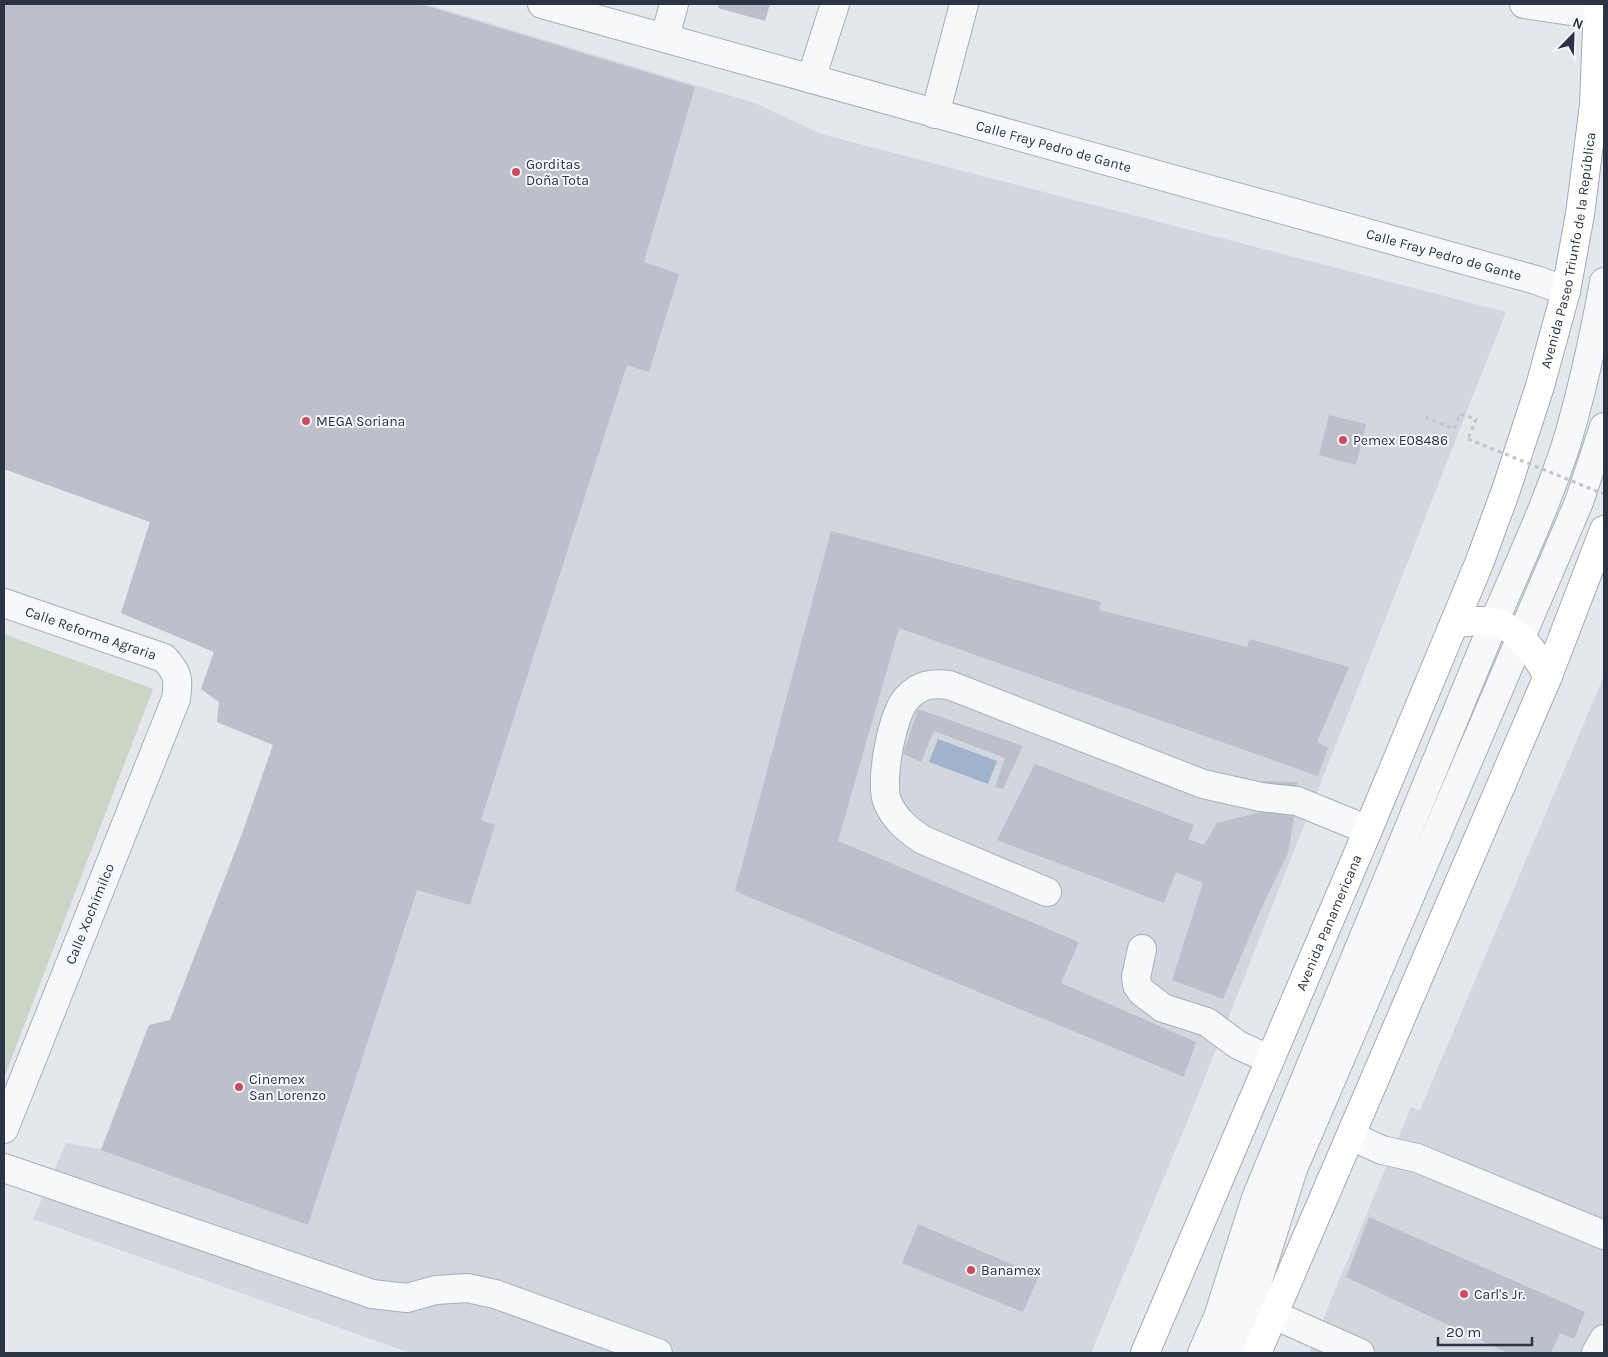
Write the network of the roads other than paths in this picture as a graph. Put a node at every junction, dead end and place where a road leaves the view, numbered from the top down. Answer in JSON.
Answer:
{"nodes":[{"id":1,"x":542,"y":4,"type":"edge"},
{"id":2,"x":674,"y":4,"type":"edge"},
{"id":3,"x":835,"y":4,"type":"edge"},
{"id":4,"x":964,"y":4,"type":"edge"},
{"id":5,"x":1524,"y":4,"type":"edge"},
{"id":6,"x":1598,"y":9,"type":"edge"},
{"id":7,"x":665,"y":37,"type":"junction"},
{"id":8,"x":812,"y":78,"type":"junction"},
{"id":9,"x":935,"y":114,"type":"junction"},
{"id":10,"x":1604,"y":282,"type":"edge"},
{"id":11,"x":1566,"y":291,"type":"junction"},
{"id":12,"x":1604,"y":427,"type":"edge"},
{"id":13,"x":1506,"y":490,"type":"joint"},
{"id":14,"x":1604,"y":530,"type":"edge"},
{"id":15,"x":1598,"y":563,"type":"edge"},
{"id":16,"x":4,"y":603,"type":"edge"},
{"id":17,"x":1494,"y":622,"type":"junction"},
{"id":18,"x":1454,"y":624,"type":"junction"},
{"id":19,"x":1521,"y":636,"type":"junction"},
{"id":20,"x":1548,"y":676,"type":"junction"},
{"id":21,"x":176,"y":699,"type":"joint"},
{"id":22,"x":1368,"y":830,"type":"junction"},
{"id":23,"x":1047,"y":892,"type":"dead end"},
{"id":24,"x":1142,"y":949,"type":"dead end"},
{"id":25,"x":1269,"y":1059,"type":"junction"},
{"id":26,"x":5,"y":1122,"type":"edge"},
{"id":27,"x":1351,"y":1136,"type":"junction"},
{"id":28,"x":4,"y":1168,"type":"edge"},
{"id":29,"x":1604,"y":1235,"type":"edge"},
{"id":30,"x":1274,"y":1315,"type":"junction"},
{"id":31,"x":1604,"y":1339,"type":"edge"},
{"id":32,"x":1349,"y":1351,"type":"edge"},
{"id":33,"x":658,"y":1353,"type":"edge"},
{"id":34,"x":1144,"y":1353,"type":"edge"},
{"id":35,"x":1202,"y":1353,"type":"edge"},
{"id":36,"x":1232,"y":1353,"type":"edge"},
{"id":37,"x":1257,"y":1353,"type":"edge"},
{"id":38,"x":1596,"y":1353,"type":"edge"}],
"edges":[{"from":1,"to":7,"type":"street","name":"Calle Fray Pedro de Gante"},
{"from":2,"to":7,"type":"street"},
{"from":3,"to":8,"type":"street"},
{"from":4,"to":9,"type":"street"},
{"from":5,"to":6,"type":"street"},
{"from":6,"to":11,"type":"main road","name":"Avenida Paseo Triunfo de la República"},
{"from":7,"to":8,"type":"street","name":"Calle Fray Pedro de Gante"},
{"from":8,"to":9,"type":"street","name":"Calle Fray Pedro de Gante"},
{"from":9,"to":11,"type":"street","name":"Calle Fray Pedro de Gante"},
{"from":10,"to":17,"type":"street"},
{"from":11,"to":13,"type":"main road","name":"Avenida Paseo Triunfo de la República"},
{"from":12,"to":19,"type":"street"},
{"from":13,"to":18,"type":"main road","name":"Avenida Panamericana"},
{"from":14,"to":15,"type":"main road"},
{"from":15,"to":20,"type":"main road"},
{"from":16,"to":21,"type":"street","name":"Calle Reforma Agraria"},
{"from":17,"to":18,"type":"main road"},
{"from":17,"to":19,"type":"main road"},
{"from":17,"to":35,"type":"street"},
{"from":18,"to":22,"type":"main road","name":"Avenida Panamericana"},
{"from":19,"to":20,"type":"main road"},
{"from":19,"to":36,"type":"street"},
{"from":20,"to":27,"type":"main road"},
{"from":21,"to":26,"type":"street","name":"Calle Xochimilco"},
{"from":22,"to":23,"type":"street"},
{"from":22,"to":25,"type":"main road","name":"Avenida Panamericana"},
{"from":24,"to":25,"type":"street"},
{"from":25,"to":34,"type":"main road","name":"Avenida Panamericana"},
{"from":27,"to":29,"type":"street"},
{"from":27,"to":30,"type":"main road"},
{"from":28,"to":33,"type":"street"},
{"from":30,"to":32,"type":"street"},
{"from":30,"to":37,"type":"main road"},
{"from":31,"to":38,"type":"street"}]}
